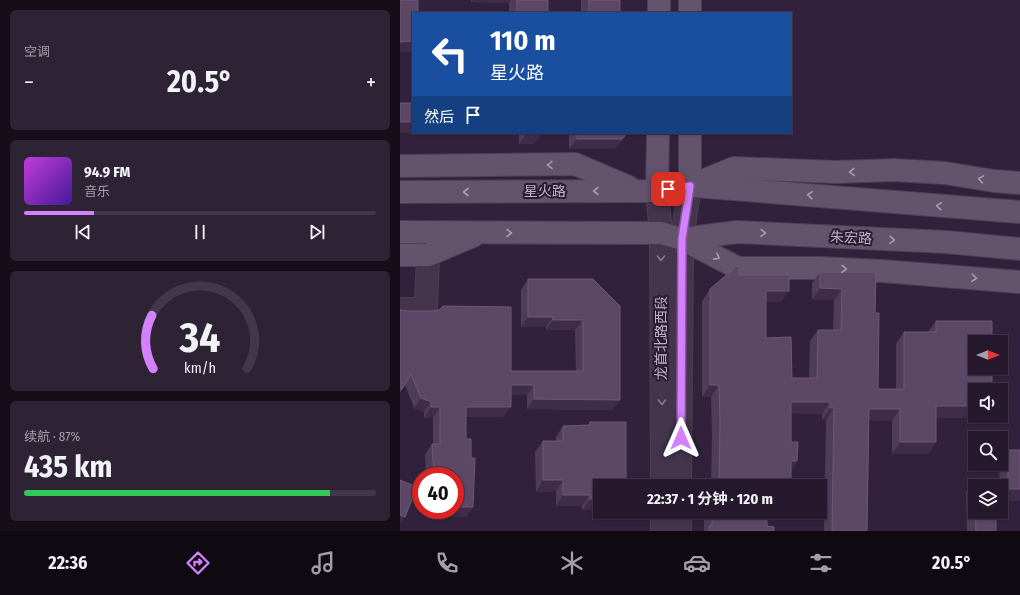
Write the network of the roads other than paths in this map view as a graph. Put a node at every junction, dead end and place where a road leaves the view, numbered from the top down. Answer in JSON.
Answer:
{"nodes":[{"id":1,"x":659,"y":0,"type":"edge"},
{"id":2,"x":690,"y":0,"type":"edge"},
{"id":3,"x":659,"y":12,"type":"edge"},
{"id":4,"x":690,"y":12,"type":"edge"},
{"id":5,"x":658,"y":134,"type":"edge"},
{"id":6,"x":690,"y":134,"type":"edge"},
{"id":7,"x":400,"y":166,"type":"edge"},
{"id":8,"x":1020,"y":183,"type":"edge"},
{"id":9,"x":690,"y":186,"type":"junction"},
{"id":10,"x":648,"y":191,"type":"junction"},
{"id":11,"x":400,"y":192,"type":"edge"},
{"id":12,"x":1020,"y":212,"type":"edge"},
{"id":13,"x":400,"y":232,"type":"edge"},
{"id":14,"x":481,"y":233,"type":"junction"},
{"id":15,"x":660,"y":233,"type":"junction"},
{"id":16,"x":682,"y":239,"type":"junction"},
{"id":17,"x":1020,"y":249,"type":"edge"},
{"id":18,"x":400,"y":255,"type":"edge"},
{"id":19,"x":428,"y":255,"type":"junction"},
{"id":20,"x":1020,"y":282,"type":"edge"},
{"id":21,"x":400,"y":309,"type":"edge"},
{"id":22,"x":662,"y":479,"type":"edge"},
{"id":23,"x":680,"y":479,"type":"edge"},
{"id":24,"x":662,"y":519,"type":"edge"},
{"id":25,"x":680,"y":519,"type":"edge"},
{"id":26,"x":662,"y":531,"type":"edge"},
{"id":27,"x":680,"y":531,"type":"edge"}],
"edges":[{"from":1,"to":3,"type":"main road"},
{"from":2,"to":4,"type":"main road"},
{"from":5,"to":10,"type":"main road"},
{"from":6,"to":9,"type":"main road"},
{"from":10,"to":7,"type":"main road","one_way":true},
{"from":8,"to":9,"type":"main road","one_way":true},
{"from":9,"to":10,"type":"main road","name":"星火路"},
{"from":12,"to":9,"type":"main road","one_way":true},
{"from":9,"to":16,"type":"street","name":"龙首北路西段"},
{"from":10,"to":11,"type":"main road","name":"星火路","one_way":true},
{"from":10,"to":15,"type":"street","name":"龙首北路西段"},
{"from":13,"to":14,"type":"main road"},
{"from":14,"to":15,"type":"main road","one_way":true},
{"from":14,"to":19,"type":"main road"},
{"from":15,"to":16,"type":"main road"},
{"from":15,"to":22,"type":"street","name":"龙首北路西段","one_way":true},
{"from":16,"to":17,"type":"main road","name":"朱宏路","one_way":true},
{"from":16,"to":20,"type":"main road","one_way":true},
{"from":16,"to":23,"type":"street","name":"龙首北路西段"},
{"from":18,"to":19,"type":"main road"},
{"from":19,"to":21,"type":"street"},
{"from":24,"to":26,"type":"street"},
{"from":25,"to":27,"type":"street"}]}
